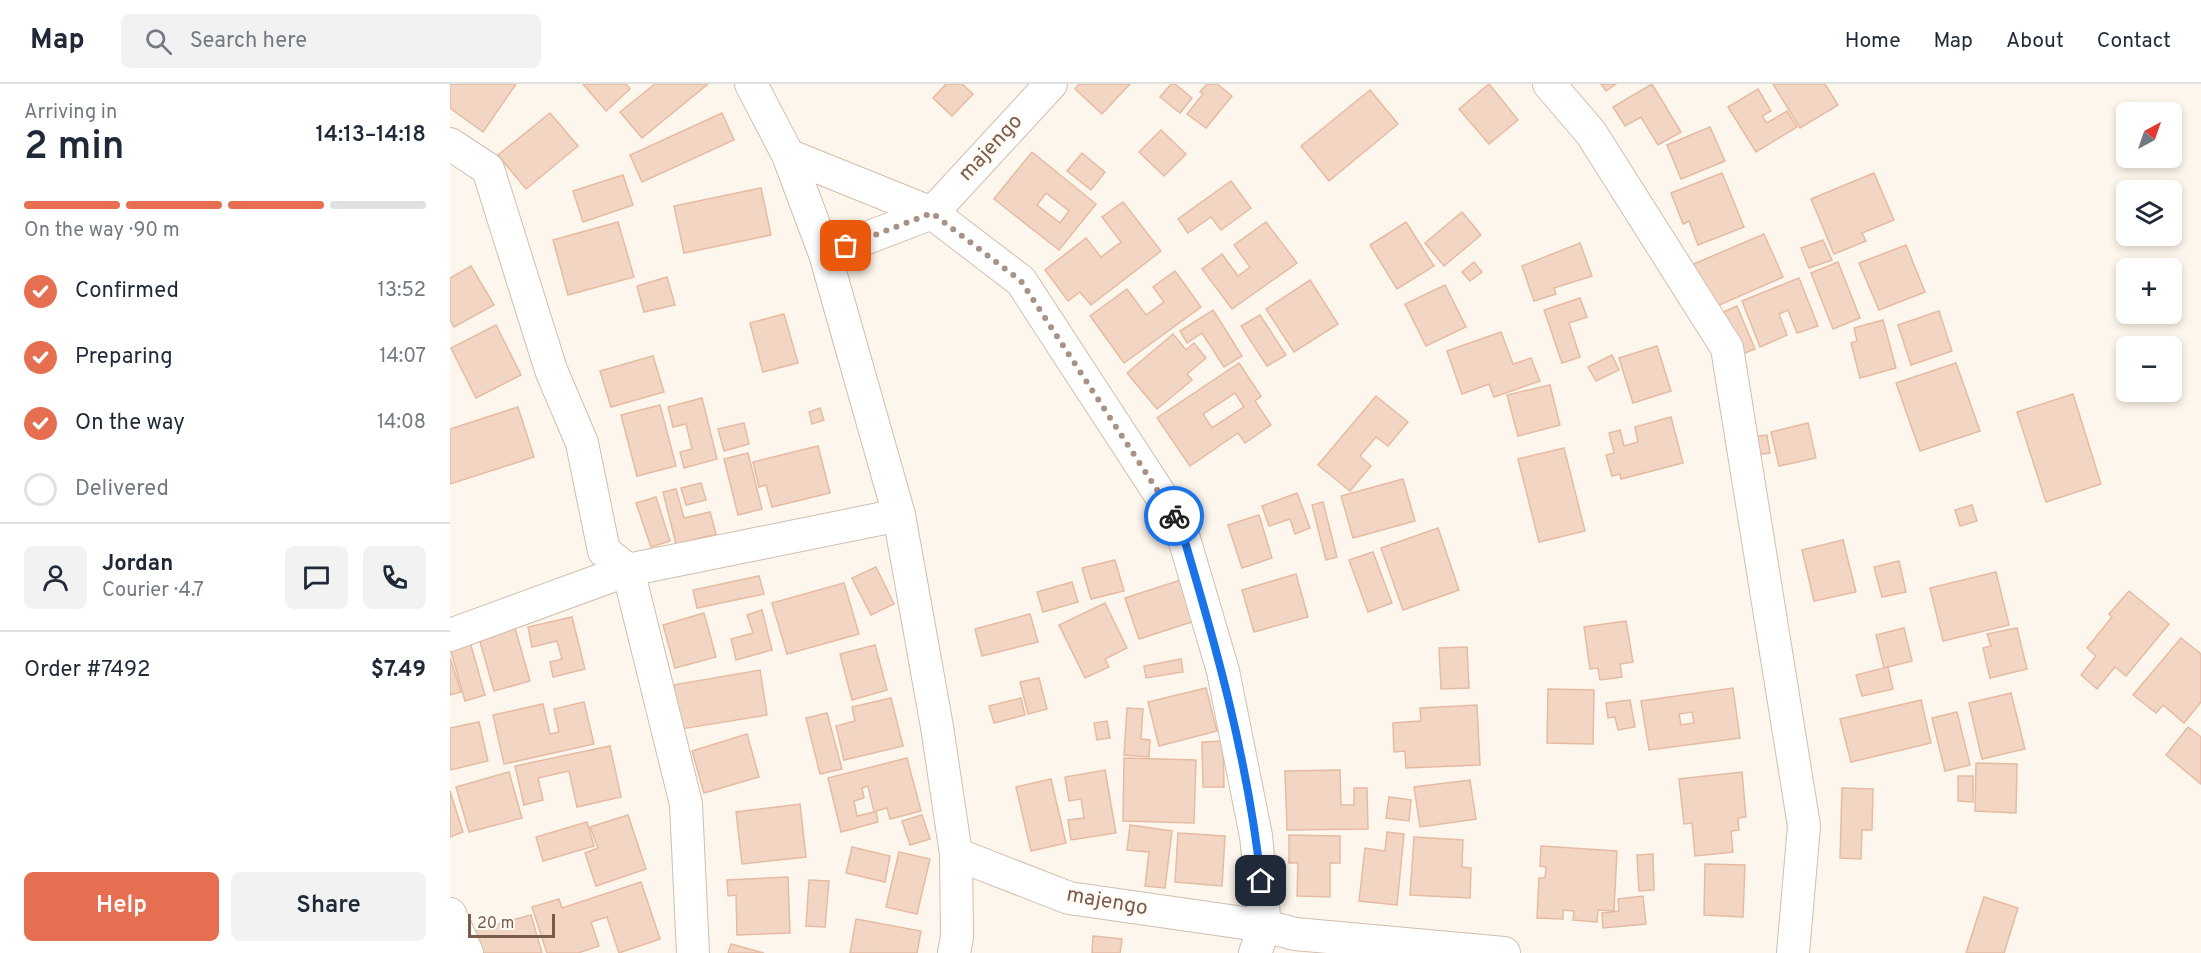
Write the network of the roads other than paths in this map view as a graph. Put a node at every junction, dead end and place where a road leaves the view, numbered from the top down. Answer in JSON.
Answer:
{"nodes":[{"id":1,"x":751,"y":84,"type":"edge"},
{"id":2,"x":1051,"y":84,"type":"edge"},
{"id":3,"x":1549,"y":84,"type":"edge"},
{"id":4,"x":450,"y":144,"type":"edge"},
{"id":5,"x":788,"y":155,"type":"junction"},
{"id":6,"x":932,"y":213,"type":"junction"},
{"id":7,"x":825,"y":254,"type":"junction"},
{"id":8,"x":899,"y":515,"type":"junction"},
{"id":9,"x":628,"y":570,"type":"junction"},
{"id":10,"x":450,"y":635,"type":"edge"},
{"id":11,"x":956,"y":854,"type":"junction"},
{"id":12,"x":450,"y":914,"type":"edge"},
{"id":13,"x":1260,"y":940,"type":"edge"},
{"id":14,"x":467,"y":953,"type":"edge"},
{"id":15,"x":693,"y":953,"type":"edge"},
{"id":16,"x":954,"y":953,"type":"edge"},
{"id":17,"x":1504,"y":953,"type":"edge"},
{"id":18,"x":1793,"y":953,"type":"edge"}],
"edges":[{"from":1,"to":5,"type":"street"},
{"from":2,"to":6,"type":"street","name":"majengo"},
{"from":3,"to":18,"type":"street"},
{"from":4,"to":9,"type":"street"},
{"from":5,"to":6,"type":"street"},
{"from":5,"to":7,"type":"street"},
{"from":6,"to":7,"type":"street","name":"majengo"},
{"from":6,"to":13,"type":"street"},
{"from":7,"to":8,"type":"street"},
{"from":8,"to":9,"type":"street"},
{"from":8,"to":11,"type":"street"},
{"from":9,"to":10,"type":"street"},
{"from":9,"to":15,"type":"street"},
{"from":11,"to":13,"type":"street","name":"majengo"},
{"from":11,"to":16,"type":"street"},
{"from":12,"to":14,"type":"street"},
{"from":13,"to":17,"type":"street","name":"majengo"}]}
